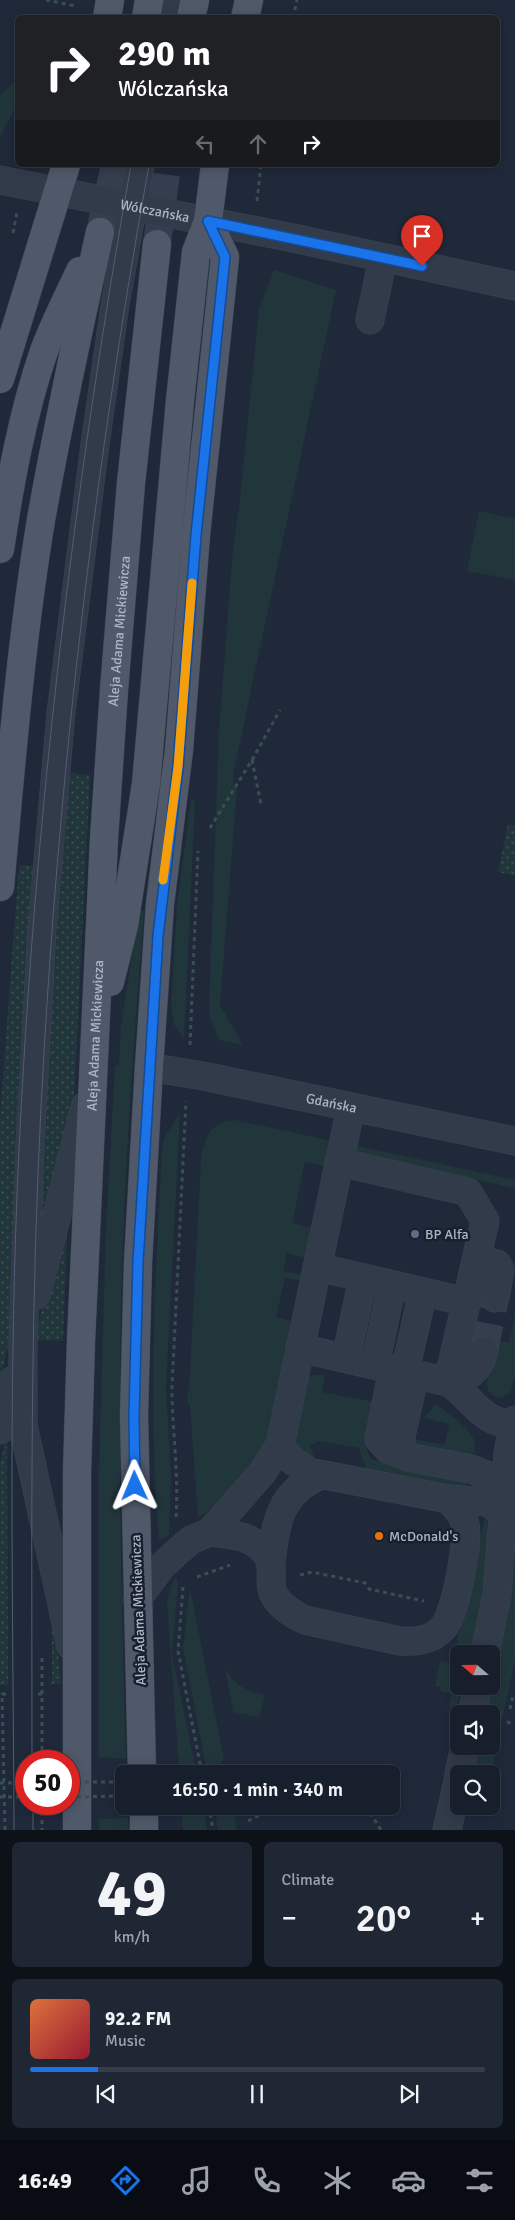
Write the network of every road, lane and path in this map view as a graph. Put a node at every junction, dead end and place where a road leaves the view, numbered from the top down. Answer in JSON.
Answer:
{"nodes":[{"id":1,"x":46,"y":0,"type":"edge"},
{"id":2,"x":110,"y":0,"type":"edge"},
{"id":3,"x":149,"y":0,"type":"edge"},
{"id":4,"x":171,"y":0,"type":"edge"},
{"id":5,"x":195,"y":0,"type":"edge"},
{"id":6,"x":249,"y":0,"type":"edge"},
{"id":7,"x":297,"y":0,"type":"edge"},
{"id":8,"x":76,"y":6,"type":"dead end"},
{"id":9,"x":107,"y":15,"type":"edge"},
{"id":10,"x":146,"y":15,"type":"edge"},
{"id":11,"x":168,"y":15,"type":"edge"},
{"id":12,"x":192,"y":15,"type":"edge"},
{"id":13,"x":246,"y":15,"type":"edge"},
{"id":14,"x":294,"y":15,"type":"edge"},
{"id":15,"x":65,"y":167,"type":"edge"},
{"id":16,"x":140,"y":167,"type":"edge"},
{"id":17,"x":215,"y":167,"type":"edge"},
{"id":18,"x":261,"y":167,"type":"edge"},
{"id":19,"x":0,"y":180,"type":"edge"},
{"id":20,"x":58,"y":191,"type":"junction"},
{"id":21,"x":132,"y":206,"type":"junction"},
{"id":22,"x":208,"y":221,"type":"junction"},
{"id":23,"x":254,"y":230,"type":"junction"},
{"id":24,"x":157,"y":244,"type":"tunnel mouth"},
{"id":25,"x":383,"y":258,"type":"junction"},
{"id":26,"x":515,"y":286,"type":"edge"},
{"id":27,"x":370,"y":320,"type":"dead end"},
{"id":28,"x":0,"y":379,"type":"edge"},
{"id":29,"x":0,"y":549,"type":"edge"},
{"id":30,"x":280,"y":710,"type":"dead end"},
{"id":31,"x":252,"y":760,"type":"junction"},
{"id":32,"x":261,"y":804,"type":"dead end"},
{"id":33,"x":210,"y":828,"type":"dead end"},
{"id":34,"x":198,"y":847,"type":"dead end"},
{"id":35,"x":0,"y":887,"type":"edge"},
{"id":36,"x":94,"y":1044,"type":"junction"},
{"id":37,"x":149,"y":1067,"type":"junction"},
{"id":38,"x":188,"y":1073,"type":"junction"},
{"id":39,"x":92,"y":1081,"type":"junction"},
{"id":40,"x":350,"y":1107,"type":"junction"},
{"id":41,"x":515,"y":1141,"type":"edge"},
{"id":42,"x":339,"y":1162,"type":"junction"},
{"id":43,"x":477,"y":1259,"type":"junction"},
{"id":44,"x":378,"y":1282,"type":"junction"},
{"id":45,"x":495,"y":1298,"type":"tunnel mouth"},
{"id":46,"x":467,"y":1302,"type":"junction"},
{"id":47,"x":23,"y":1343,"type":"junction"},
{"id":48,"x":484,"y":1351,"type":"tunnel mouth"},
{"id":49,"x":375,"y":1365,"type":"junction"},
{"id":50,"x":514,"y":1423,"type":"edge"},
{"id":51,"x":0,"y":1430,"type":"edge"},
{"id":52,"x":280,"y":1445,"type":"junction"},
{"id":53,"x":322,"y":1475,"type":"junction"},
{"id":54,"x":506,"y":1483,"type":"junction"},
{"id":55,"x":448,"y":1499,"type":"junction"},
{"id":56,"x":503,"y":1512,"type":"junction"},
{"id":57,"x":210,"y":1532,"type":"junction"},
{"id":58,"x":177,"y":1552,"type":"junction"},
{"id":59,"x":270,"y":1565,"type":"junction"},
{"id":60,"x":197,"y":1576,"type":"dead end"},
{"id":61,"x":426,"y":1592,"type":"dead end"},
{"id":62,"x":137,"y":1599,"type":"junction"},
{"id":63,"x":487,"y":1645,"type":"edge"},
{"id":64,"x":77,"y":1670,"type":"junction"},
{"id":65,"x":8,"y":1694,"type":"dead end"},
{"id":66,"x":38,"y":1694,"type":"dead end"},
{"id":67,"x":513,"y":1696,"type":"dead end"},
{"id":68,"x":510,"y":1709,"type":"dead end"},
{"id":69,"x":507,"y":1722,"type":"dead end"},
{"id":70,"x":514,"y":1724,"type":"edge"},
{"id":71,"x":42,"y":1750,"type":"edge"},
{"id":72,"x":142,"y":1765,"type":"edge"},
{"id":73,"x":200,"y":1765,"type":"edge"},
{"id":74,"x":80,"y":1782,"type":"edge"},
{"id":75,"x":115,"y":1782,"type":"edge"},
{"id":76,"x":0,"y":1783,"type":"edge"},
{"id":77,"x":15,"y":1783,"type":"edge"},
{"id":78,"x":115,"y":1796,"type":"edge"},
{"id":79,"x":0,"y":1797,"type":"edge"},
{"id":80,"x":15,"y":1797,"type":"edge"},
{"id":81,"x":80,"y":1797,"type":"edge"},
{"id":82,"x":42,"y":1815,"type":"edge"},
{"id":83,"x":144,"y":1815,"type":"edge"},
{"id":84,"x":210,"y":1815,"type":"edge"},
{"id":85,"x":260,"y":1815,"type":"edge"},
{"id":86,"x":372,"y":1815,"type":"edge"},
{"id":87,"x":450,"y":1815,"type":"edge"},
{"id":88,"x":248,"y":1821,"type":"dead end"},
{"id":89,"x":5,"y":1830,"type":"edge"},
{"id":90,"x":42,"y":1830,"type":"edge"},
{"id":91,"x":77,"y":1830,"type":"edge"},
{"id":92,"x":144,"y":1830,"type":"edge"},
{"id":93,"x":213,"y":1830,"type":"edge"},
{"id":94,"x":381,"y":1830,"type":"edge"},
{"id":95,"x":447,"y":1830,"type":"edge"}],
"edges":[{"from":1,"to":8,"type":"path"},
{"from":2,"to":9,"type":"main road"},
{"from":3,"to":10,"type":"main road"},
{"from":4,"to":11,"type":"street"},
{"from":5,"to":12,"type":"main road"},
{"from":6,"to":13,"type":"main road"},
{"from":7,"to":14,"type":"path"},
{"from":15,"to":20,"type":"main road"},
{"from":16,"to":21,"type":"street"},
{"from":17,"to":22,"type":"main road"},
{"from":18,"to":23,"type":"path"},
{"from":19,"to":20,"type":"street","name":"Wólczańska"},
{"from":20,"to":21,"type":"street","name":"Wólczańska"},
{"from":20,"to":28,"type":"main road"},
{"from":21,"to":22,"type":"street","name":"Wólczańska"},
{"from":21,"to":47,"type":"street"},
{"from":22,"to":23,"type":"street","name":"Wólczańska"},
{"from":22,"to":36,"type":"main road"},
{"from":22,"to":37,"type":"main road","name":"Aleja Adama Mickiewicza"},
{"from":23,"to":25,"type":"street","name":"Wólczańska"},
{"from":24,"to":36,"type":"main road","name":"Aleja Adama Mickiewicza"},
{"from":25,"to":26,"type":"street","name":"Wólczańska"},
{"from":25,"to":27,"type":"street"},
{"from":29,"to":35,"type":"main road"},
{"from":30,"to":31,"type":"path"},
{"from":31,"to":32,"type":"path"},
{"from":31,"to":33,"type":"path"},
{"from":34,"to":38,"type":"path"},
{"from":36,"to":39,"type":"main road","name":"Aleja Adama Mickiewicza"},
{"from":37,"to":38,"type":"street","name":"Gdańska"},
{"from":37,"to":62,"type":"main road","name":"Aleja Adama Mickiewicza"},
{"from":38,"to":40,"type":"street","name":"Gdańska"},
{"from":38,"to":58,"type":"path"},
{"from":39,"to":47,"type":"street"},
{"from":39,"to":64,"type":"main road","name":"Aleja Adama Mickiewicza"},
{"from":40,"to":41,"type":"street","name":"Gdańska"},
{"from":40,"to":42,"type":"street"},
{"from":42,"to":43,"type":"street"},
{"from":42,"to":44,"type":"street"},
{"from":43,"to":45,"type":"street"},
{"from":43,"to":46,"type":"street"},
{"from":44,"to":46,"type":"street"},
{"from":44,"to":49,"type":"street"},
{"from":44,"to":49,"type":"street"},
{"from":44,"to":49,"type":"street"},
{"from":46,"to":49,"type":"street"},
{"from":47,"to":51,"type":"street"},
{"from":47,"to":64,"type":"street"},
{"from":48,"to":49,"type":"street"},
{"from":49,"to":50,"type":"street"},
{"from":49,"to":52,"type":"street"},
{"from":49,"to":54,"type":"street"},
{"from":50,"to":54,"type":"street"},
{"from":52,"to":53,"type":"street"},
{"from":52,"to":57,"type":"street"},
{"from":53,"to":55,"type":"street"},
{"from":53,"to":59,"type":"street"},
{"from":54,"to":56,"type":"street"},
{"from":55,"to":56,"type":"street"},
{"from":55,"to":59,"type":"street"},
{"from":56,"to":63,"type":"street"},
{"from":57,"to":58,"type":"street"},
{"from":57,"to":59,"type":"street"},
{"from":58,"to":62,"type":"street"},
{"from":58,"to":73,"type":"path"},
{"from":59,"to":60,"type":"path"},
{"from":59,"to":61,"type":"path"},
{"from":62,"to":72,"type":"main road","name":"Aleja Adama Mickiewicza"},
{"from":64,"to":91,"type":"main road","name":"Aleja Adama Mickiewicza"},
{"from":65,"to":89,"type":"path"},
{"from":66,"to":71,"type":"path"},
{"from":67,"to":68,"type":"path"},
{"from":69,"to":70,"type":"path"},
{"from":74,"to":75,"type":"path","bridge":true},
{"from":76,"to":77,"type":"path","bridge":true},
{"from":78,"to":81,"type":"path","bridge":true},
{"from":79,"to":80,"type":"path","bridge":true},
{"from":82,"to":90,"type":"path"},
{"from":83,"to":92,"type":"main road"},
{"from":84,"to":93,"type":"path"},
{"from":85,"to":88,"type":"path"},
{"from":86,"to":94,"type":"path"},
{"from":87,"to":95,"type":"street"}]}
